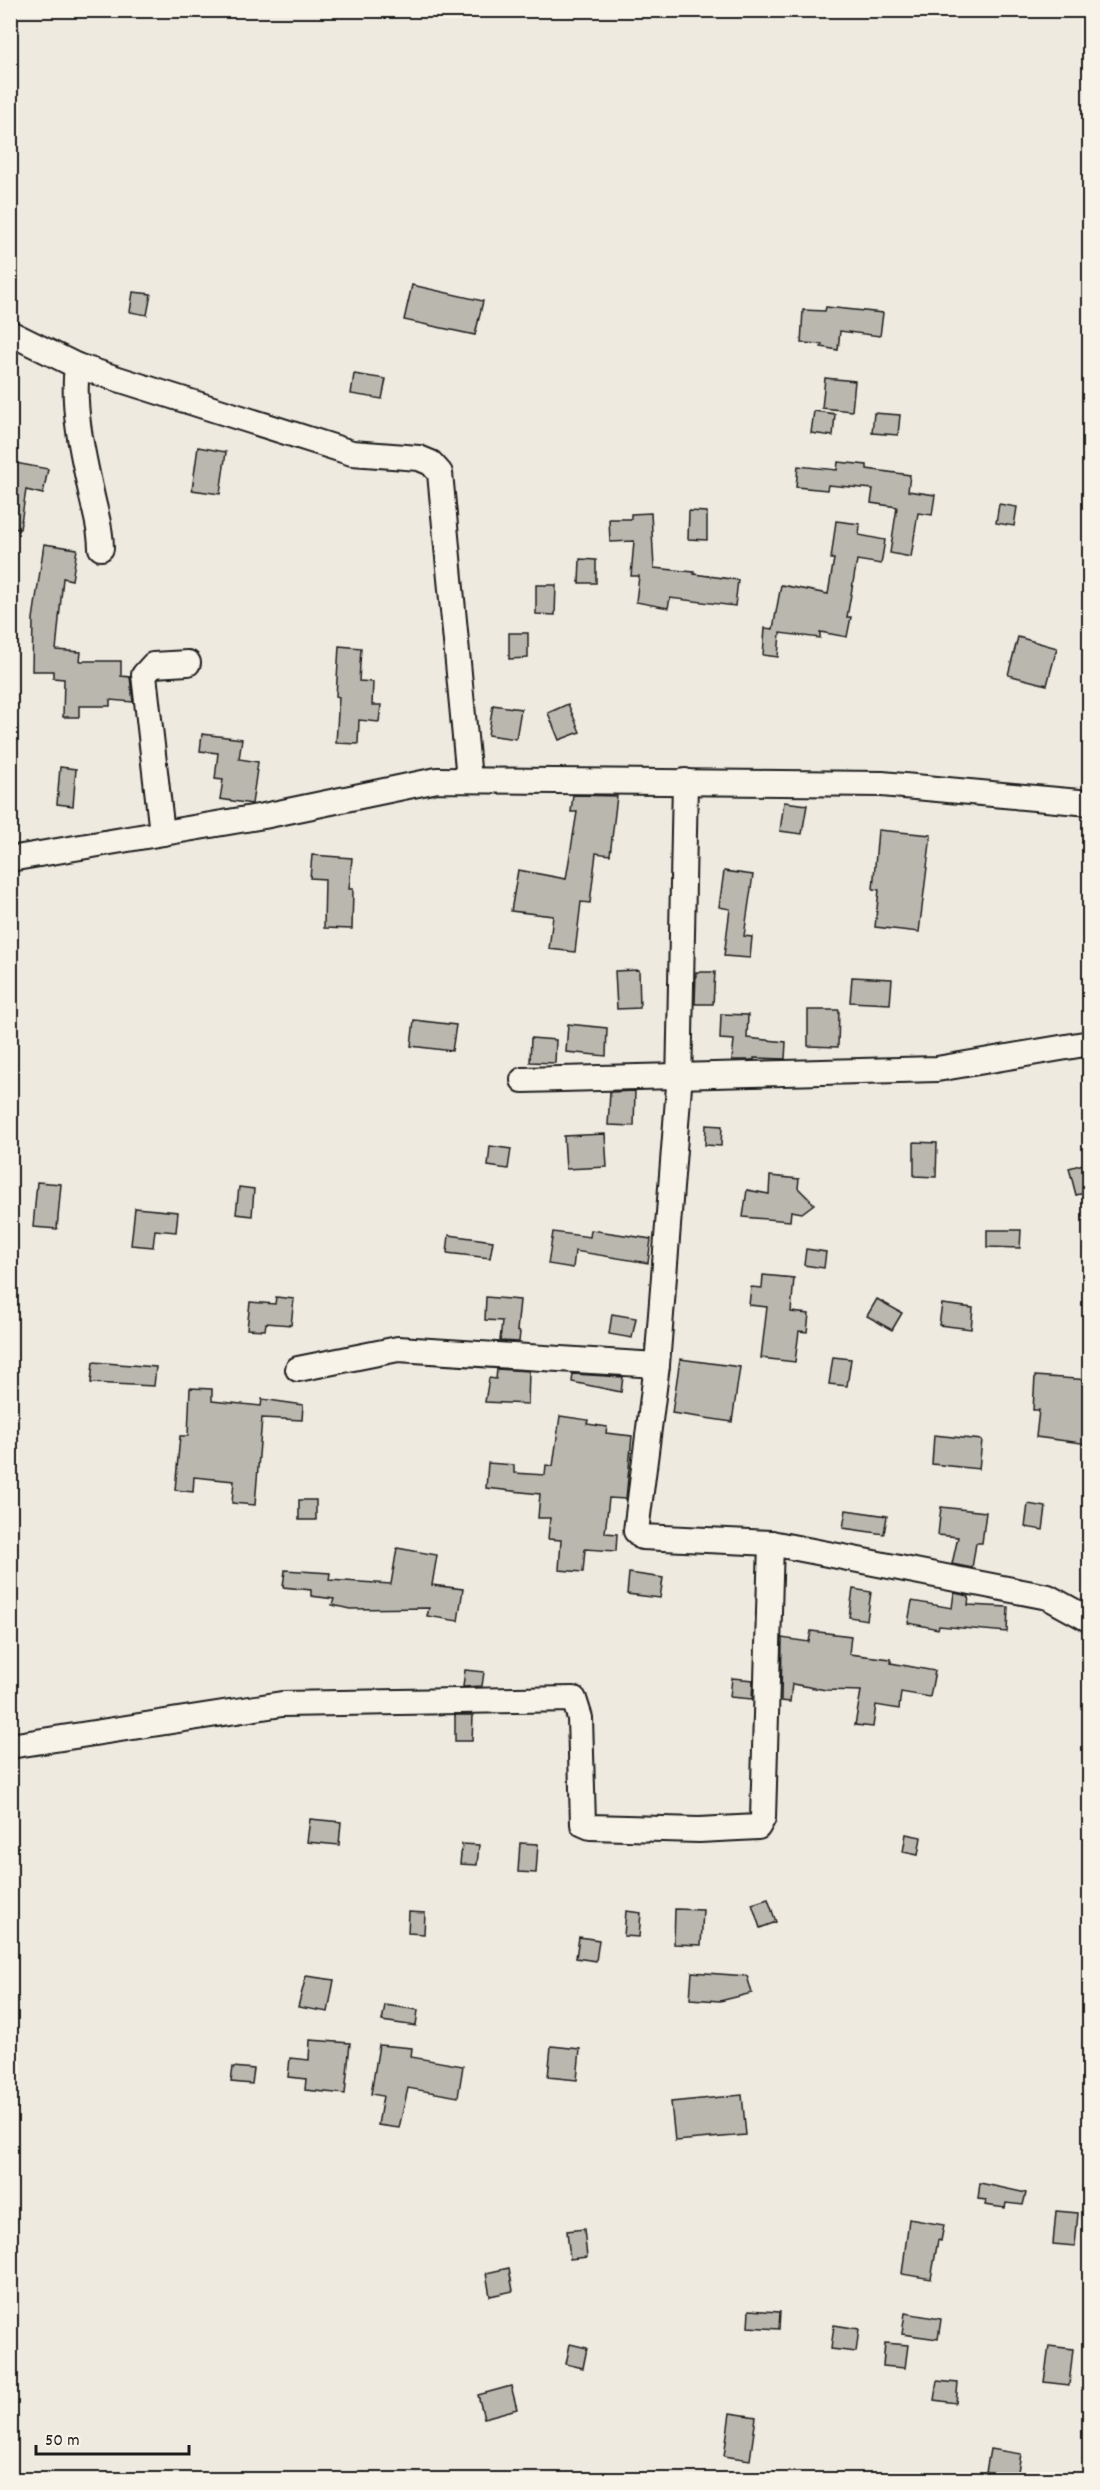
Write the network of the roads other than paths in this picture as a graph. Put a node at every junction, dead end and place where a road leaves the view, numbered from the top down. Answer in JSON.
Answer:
{"nodes":[{"id":1,"x":10,"y":333,"type":"edge"},
{"id":2,"x":77,"y":366,"type":"junction"},
{"id":3,"x":101,"y":548,"type":"dead end"},
{"id":4,"x":188,"y":663,"type":"dead end"},
{"id":5,"x":469,"y":779,"type":"junction"},
{"id":6,"x":685,"y":781,"type":"junction"},
{"id":7,"x":1089,"y":803,"type":"edge"},
{"id":8,"x":162,"y":833,"type":"junction"},
{"id":9,"x":10,"y":859,"type":"edge"},
{"id":10,"x":1089,"y":1043,"type":"edge"},
{"id":11,"x":679,"y":1076,"type":"junction"},
{"id":12,"x":523,"y":1080,"type":"dead end"},
{"id":13,"x":657,"y":1365,"type":"junction"},
{"id":14,"x":298,"y":1369,"type":"dead end"},
{"id":15,"x":771,"y":1543,"type":"junction"},
{"id":16,"x":1089,"y":1620,"type":"edge"},
{"id":17,"x":10,"y":1746,"type":"edge"}],
"edges":[{"from":1,"to":2,"type":"street"},
{"from":2,"to":3,"type":"street"},
{"from":2,"to":5,"type":"street"},
{"from":4,"to":8,"type":"street"},
{"from":5,"to":6,"type":"street"},
{"from":5,"to":8,"type":"street"},
{"from":6,"to":7,"type":"street"},
{"from":6,"to":11,"type":"street"},
{"from":8,"to":9,"type":"street"},
{"from":10,"to":11,"type":"street"},
{"from":11,"to":12,"type":"street"},
{"from":11,"to":13,"type":"street"},
{"from":13,"to":14,"type":"street"},
{"from":13,"to":15,"type":"street"},
{"from":15,"to":16,"type":"street"},
{"from":15,"to":17,"type":"street"}]}
